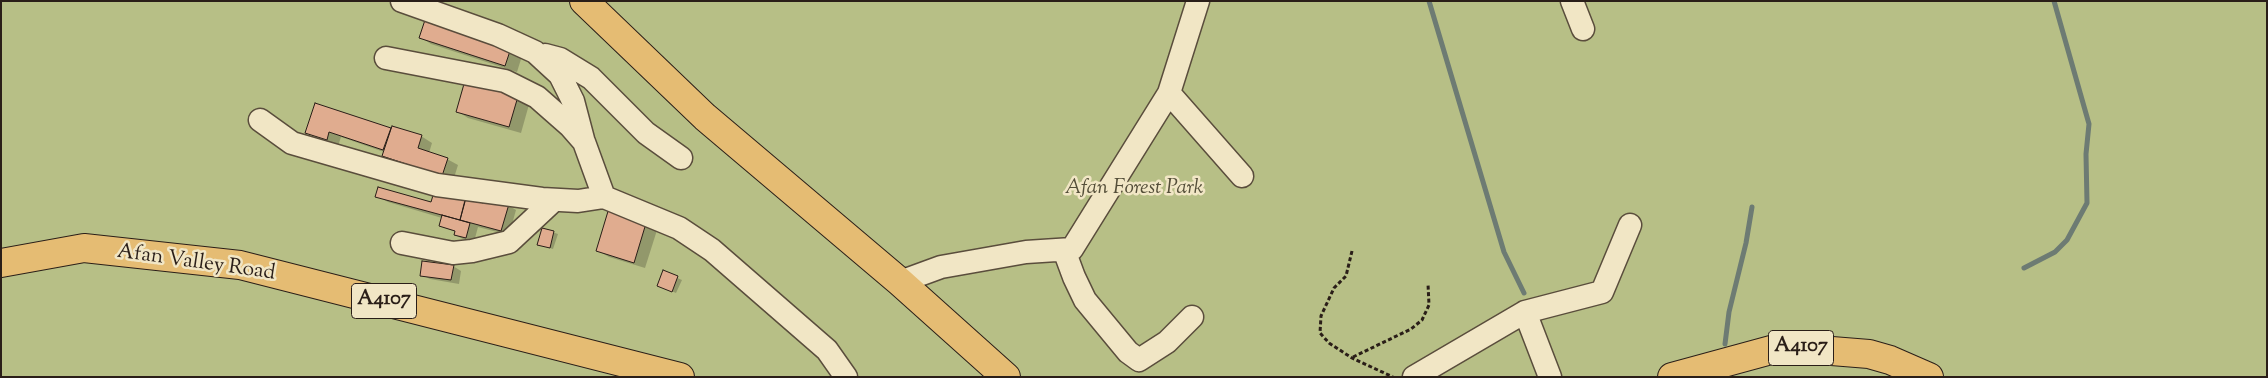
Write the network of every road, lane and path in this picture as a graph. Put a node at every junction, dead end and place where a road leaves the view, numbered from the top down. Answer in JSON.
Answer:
{"nodes":[{"id":1,"x":402,"y":1,"type":"edge"},
{"id":2,"x":584,"y":1,"type":"edge"},
{"id":3,"x":1198,"y":1,"type":"edge"},
{"id":4,"x":1572,"y":1,"type":"edge"},
{"id":5,"x":1584,"y":29,"type":"dead end"},
{"id":6,"x":534,"y":52,"type":"junction"},
{"id":7,"x":386,"y":58,"type":"dead end"},
{"id":8,"x":1169,"y":93,"type":"junction"},
{"id":9,"x":260,"y":120,"type":"dead end"},
{"id":10,"x":584,"y":142,"type":"junction"},
{"id":11,"x":681,"y":158,"type":"dead end"},
{"id":12,"x":1242,"y":176,"type":"dead end"},
{"id":13,"x":604,"y":197,"type":"junction"},
{"id":14,"x":554,"y":200,"type":"junction"},
{"id":15,"x":1630,"y":225,"type":"dead end"},
{"id":16,"x":402,"y":243,"type":"dead end"},
{"id":17,"x":1064,"y":250,"type":"junction"},
{"id":18,"x":1352,"y":251,"type":"dead end"},
{"id":19,"x":1,"y":262,"type":"edge"},
{"id":20,"x":900,"y":282,"type":"junction"},
{"id":21,"x":1428,"y":284,"type":"dead end"},
{"id":22,"x":1525,"y":312,"type":"junction"},
{"id":23,"x":1192,"y":317,"type":"dead end"},
{"id":24,"x":1352,"y":358,"type":"junction"},
{"id":25,"x":1888,"y":368,"type":"edge"},
{"id":26,"x":680,"y":377,"type":"edge"},
{"id":27,"x":846,"y":377,"type":"edge"},
{"id":28,"x":1006,"y":377,"type":"edge"},
{"id":29,"x":1394,"y":377,"type":"edge"},
{"id":30,"x":1414,"y":377,"type":"edge"},
{"id":31,"x":1550,"y":377,"type":"edge"},
{"id":32,"x":1672,"y":377,"type":"edge"},
{"id":33,"x":1929,"y":377,"type":"edge"}],
"edges":[{"from":1,"to":6,"type":"street"},
{"from":2,"to":20,"type":"main road"},
{"from":3,"to":8,"type":"street"},
{"from":4,"to":5,"type":"street"},
{"from":6,"to":10,"type":"street"},
{"from":6,"to":11,"type":"street"},
{"from":7,"to":10,"type":"street"},
{"from":8,"to":12,"type":"street"},
{"from":8,"to":17,"type":"street"},
{"from":9,"to":14,"type":"street"},
{"from":10,"to":13,"type":"street"},
{"from":13,"to":14,"type":"street"},
{"from":13,"to":27,"type":"street"},
{"from":14,"to":16,"type":"street"},
{"from":15,"to":22,"type":"street"},
{"from":17,"to":20,"type":"street"},
{"from":17,"to":23,"type":"street"},
{"from":18,"to":24,"type":"path"},
{"from":19,"to":26,"type":"main road","name":"Afan Valley Road","number":"A4107"},
{"from":20,"to":28,"type":"main road"},
{"from":21,"to":24,"type":"path"},
{"from":22,"to":30,"type":"street"},
{"from":22,"to":31,"type":"street"},
{"from":24,"to":29,"type":"path"},
{"from":25,"to":32,"type":"main road","number":"A4107"},
{"from":25,"to":33,"type":"main road","number":"A4107"}]}
